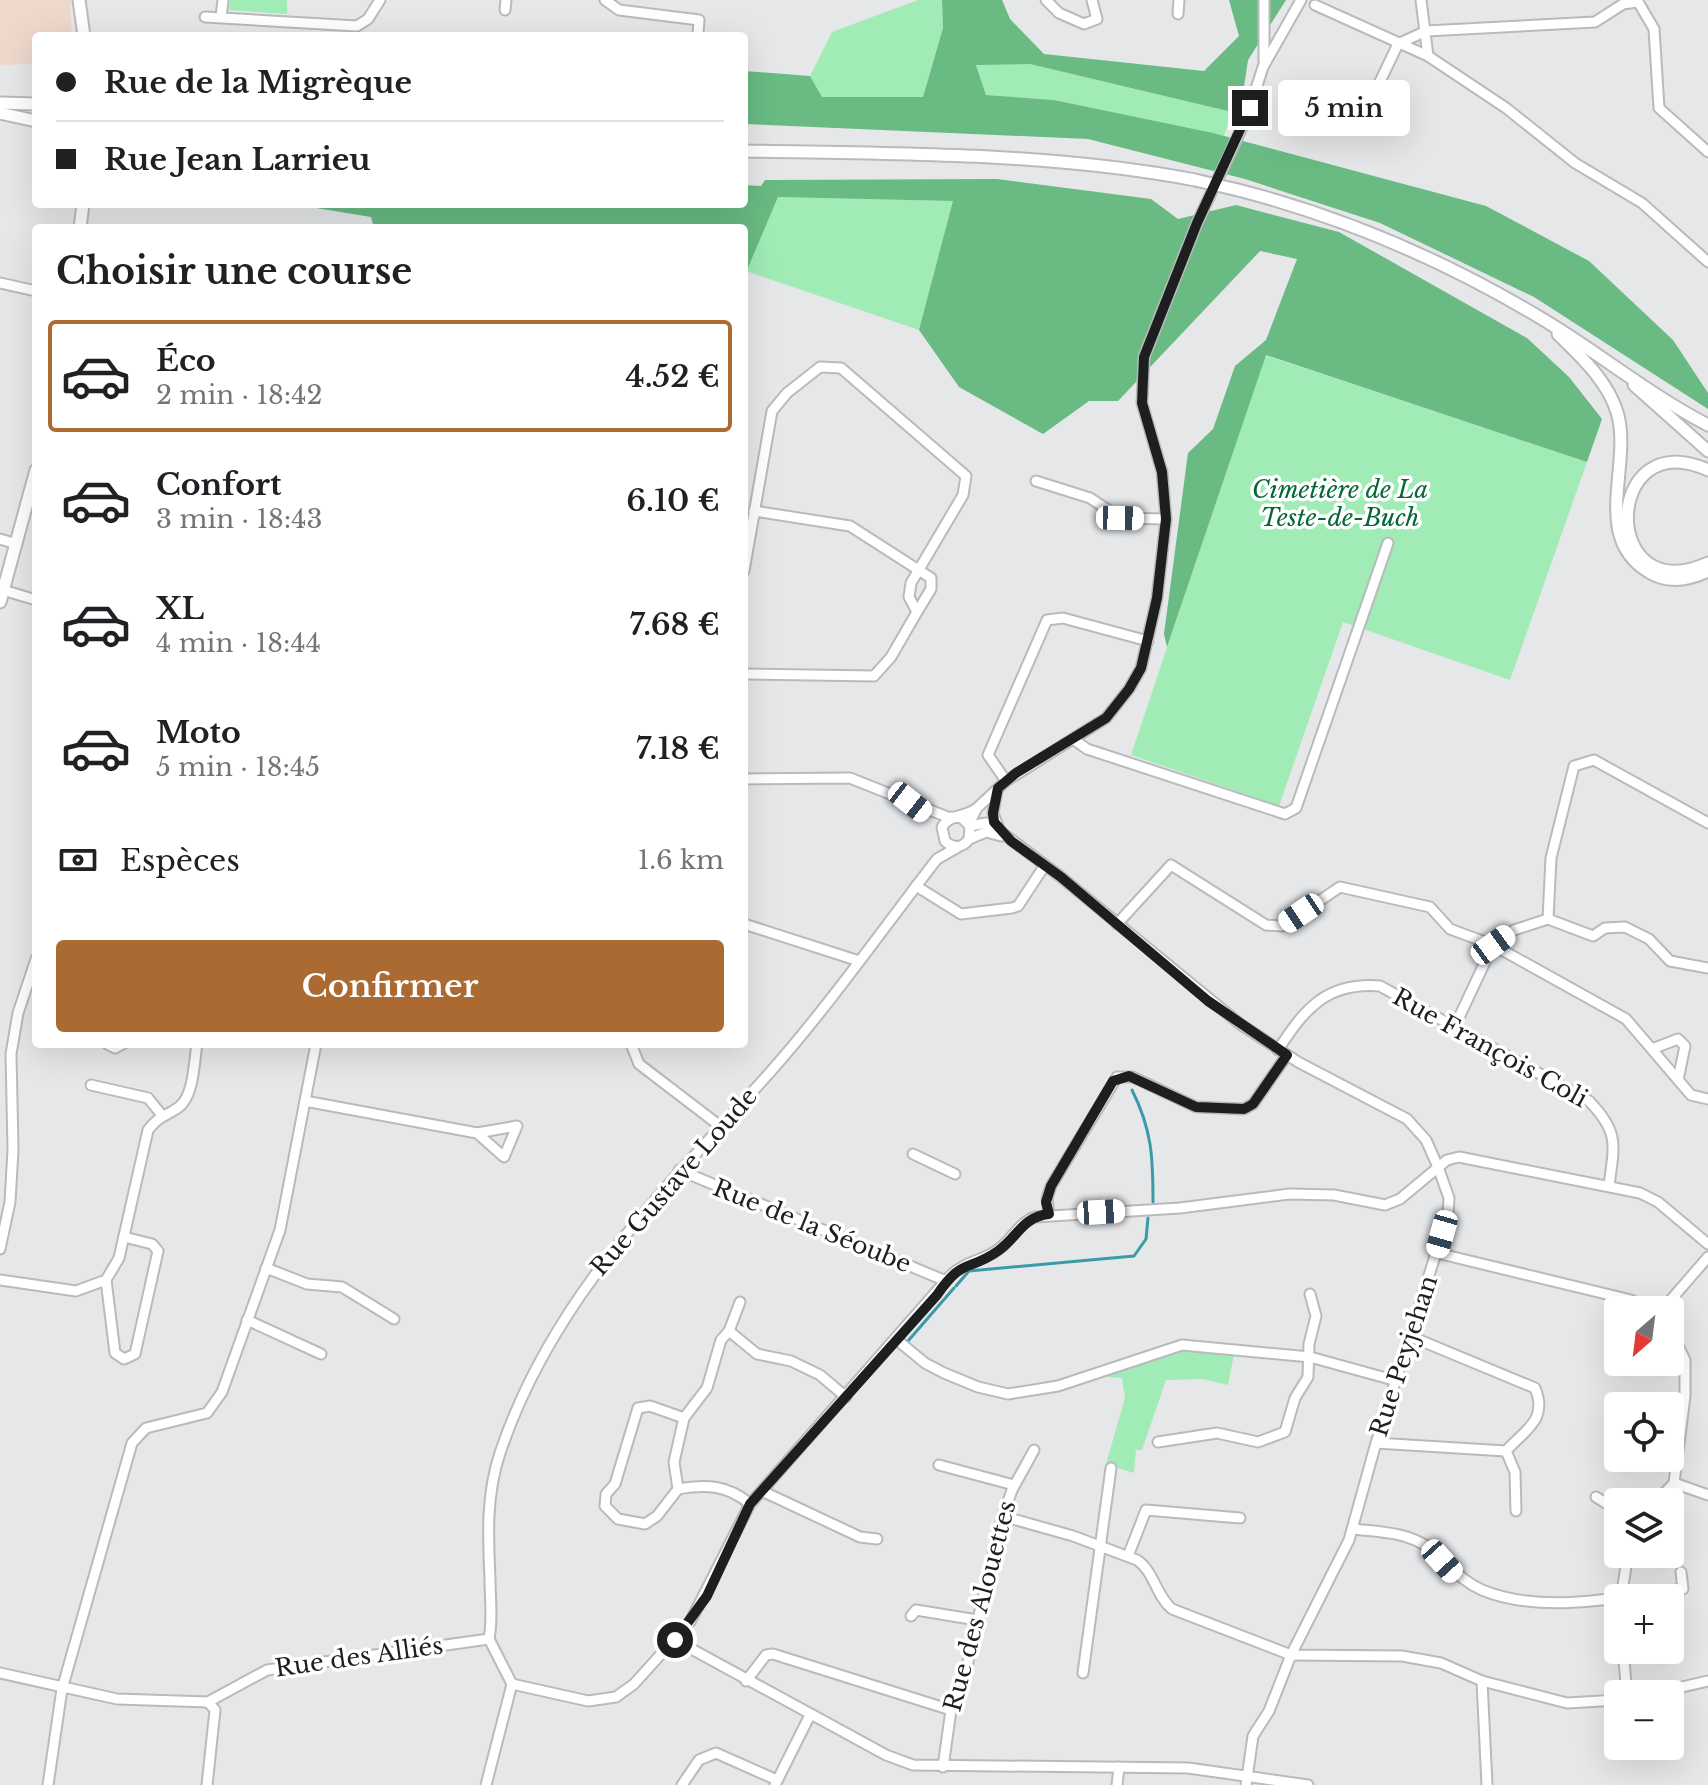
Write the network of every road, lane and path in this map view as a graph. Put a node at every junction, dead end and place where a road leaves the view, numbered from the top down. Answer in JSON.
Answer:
{"nodes":[{"id":1,"x":79,"y":0,"type":"edge"},
{"id":2,"x":223,"y":0,"type":"edge"},
{"id":3,"x":380,"y":0,"type":"edge"},
{"id":4,"x":605,"y":0,"type":"edge"},
{"id":5,"x":1046,"y":0,"type":"edge"},
{"id":6,"x":1092,"y":0,"type":"edge"},
{"id":7,"x":1179,"y":0,"type":"edge"},
{"id":8,"x":1264,"y":0,"type":"edge"},
{"id":9,"x":1301,"y":0,"type":"edge"},
{"id":10,"x":1421,"y":0,"type":"edge"},
{"id":11,"x":1637,"y":1,"type":"edge"},
{"id":12,"x":1315,"y":5,"type":"dead end"},
{"id":13,"x":1178,"y":14,"type":"dead end"},
{"id":14,"x":205,"y":17,"type":"dead end"},
{"id":15,"x":221,"y":17,"type":"junction"},
{"id":16,"x":1426,"y":31,"type":"junction"},
{"id":17,"x":83,"y":32,"type":"edge"},
{"id":18,"x":698,"y":32,"type":"edge"},
{"id":19,"x":1398,"y":44,"type":"junction"},
{"id":20,"x":1428,"y":56,"type":"junction"},
{"id":21,"x":1263,"y":67,"type":"junction"},
{"id":22,"x":1373,"y":96,"type":"dead end"},
{"id":23,"x":0,"y":103,"type":"edge"},
{"id":24,"x":32,"y":104,"type":"edge"},
{"id":25,"x":0,"y":113,"type":"edge"},
{"id":26,"x":32,"y":120,"type":"edge"},
{"id":27,"x":748,"y":151,"type":"edge"},
{"id":28,"x":1708,"y":152,"type":"edge"},
{"id":29,"x":1708,"y":262,"type":"edge"},
{"id":30,"x":0,"y":283,"type":"edge"},
{"id":31,"x":32,"y":290,"type":"edge"},
{"id":32,"x":1547,"y":322,"type":"junction"},
{"id":33,"x":1597,"y":354,"type":"junction"},
{"id":34,"x":1708,"y":425,"type":"edge"},
{"id":35,"x":1708,"y":451,"type":"edge"},
{"id":36,"x":1708,"y":470,"type":"edge"},
{"id":37,"x":1036,"y":481,"type":"dead end"},
{"id":38,"x":32,"y":486,"type":"edge"},
{"id":39,"x":754,"y":511,"type":"junction"},
{"id":40,"x":1166,"y":519,"type":"junction"},
{"id":41,"x":0,"y":539,"type":"edge"},
{"id":42,"x":1388,"y":543,"type":"dead end"},
{"id":43,"x":17,"y":544,"type":"junction"},
{"id":44,"x":748,"y":547,"type":"edge"},
{"id":45,"x":1708,"y":563,"type":"edge"},
{"id":46,"x":919,"y":569,"type":"junction"},
{"id":47,"x":1708,"y":571,"type":"edge"},
{"id":48,"x":2,"y":596,"type":"edge"},
{"id":49,"x":32,"y":600,"type":"edge"},
{"id":50,"x":917,"y":612,"type":"junction"},
{"id":51,"x":1148,"y":641,"type":"junction"},
{"id":52,"x":748,"y":674,"type":"edge"},
{"id":53,"x":1073,"y":739,"type":"junction"},
{"id":54,"x":748,"y":779,"type":"edge"},
{"id":55,"x":1002,"y":784,"type":"junction"},
{"id":56,"x":910,"y":802,"type":"junction"},
{"id":57,"x":977,"y":808,"type":"junction"},
{"id":58,"x":951,"y":818,"type":"junction"},
{"id":59,"x":1708,"y":823,"type":"edge"},
{"id":60,"x":969,"y":825,"type":"junction"},
{"id":61,"x":942,"y":835,"type":"junction"},
{"id":62,"x":969,"y":839,"type":"junction"},
{"id":63,"x":1011,"y":841,"type":"junction"},
{"id":64,"x":958,"y":847,"type":"junction"},
{"id":65,"x":937,"y":859,"type":"junction"},
{"id":66,"x":1045,"y":865,"type":"junction"},
{"id":67,"x":916,"y":886,"type":"junction"},
{"id":68,"x":1548,"y":919,"type":"junction"},
{"id":69,"x":1117,"y":924,"type":"junction"},
{"id":70,"x":748,"y":925,"type":"edge"},
{"id":71,"x":1493,"y":945,"type":"junction"},
{"id":72,"x":859,"y":961,"type":"junction"},
{"id":73,"x":1708,"y":968,"type":"edge"},
{"id":74,"x":32,"y":971,"type":"edge"},
{"id":75,"x":1455,"y":1026,"type":"junction"},
{"id":76,"x":196,"y":1048,"type":"edge"},
{"id":77,"x":315,"y":1048,"type":"edge"},
{"id":78,"x":633,"y":1048,"type":"edge"},
{"id":79,"x":1652,"y":1049,"type":"junction"},
{"id":80,"x":1283,"y":1052,"type":"junction"},
{"id":81,"x":1678,"y":1080,"type":"junction"},
{"id":82,"x":91,"y":1085,"type":"dead end"},
{"id":83,"x":1708,"y":1099,"type":"edge"},
{"id":84,"x":305,"y":1101,"type":"junction"},
{"id":85,"x":161,"y":1114,"type":"junction"},
{"id":86,"x":720,"y":1126,"type":"junction"},
{"id":87,"x":477,"y":1133,"type":"dead end"},
{"id":88,"x":913,"y":1154,"type":"dead end"},
{"id":89,"x":1438,"y":1167,"type":"junction"},
{"id":90,"x":679,"y":1170,"type":"junction"},
{"id":91,"x":955,"y":1174,"type":"dead end"},
{"id":92,"x":1609,"y":1186,"type":"junction"},
{"id":93,"x":1049,"y":1214,"type":"junction"},
{"id":94,"x":124,"y":1237,"type":"junction"},
{"id":95,"x":1708,"y":1244,"type":"edge"},
{"id":96,"x":0,"y":1249,"type":"edge"},
{"id":97,"x":1437,"y":1253,"type":"junction"},
{"id":98,"x":1708,"y":1257,"type":"edge"},
{"id":99,"x":266,"y":1268,"type":"junction"},
{"id":100,"x":0,"y":1280,"type":"edge"},
{"id":101,"x":106,"y":1280,"type":"junction"},
{"id":102,"x":946,"y":1281,"type":"junction"},
{"id":103,"x":1310,"y":1294,"type":"dead end"},
{"id":104,"x":1614,"y":1296,"type":"edge"},
{"id":105,"x":1674,"y":1296,"type":"edge"},
{"id":106,"x":740,"y":1302,"type":"dead end"},
{"id":107,"x":394,"y":1319,"type":"dead end"},
{"id":108,"x":247,"y":1320,"type":"junction"},
{"id":109,"x":729,"y":1331,"type":"junction"},
{"id":110,"x":1412,"y":1337,"type":"junction"},
{"id":111,"x":897,"y":1340,"type":"junction"},
{"id":112,"x":321,"y":1354,"type":"dead end"},
{"id":113,"x":1310,"y":1357,"type":"junction"},
{"id":114,"x":1684,"y":1358,"type":"edge"},
{"id":115,"x":1397,"y":1381,"type":"junction"},
{"id":116,"x":846,"y":1397,"type":"junction"},
{"id":117,"x":684,"y":1418,"type":"junction"},
{"id":118,"x":1158,"y":1442,"type":"dead end"},
{"id":119,"x":1376,"y":1443,"type":"junction"},
{"id":120,"x":1034,"y":1450,"type":"dead end"},
{"id":121,"x":1506,"y":1451,"type":"junction"},
{"id":122,"x":939,"y":1465,"type":"dead end"},
{"id":123,"x":1111,"y":1468,"type":"dead end"},
{"id":124,"x":1674,"y":1483,"type":"junction"},
{"id":125,"x":1014,"y":1485,"type":"junction"},
{"id":126,"x":1669,"y":1488,"type":"edge"},
{"id":127,"x":678,"y":1489,"type":"junction"},
{"id":128,"x":762,"y":1491,"type":"junction"},
{"id":129,"x":1708,"y":1495,"type":"edge"},
{"id":130,"x":1596,"y":1497,"type":"dead end"},
{"id":131,"x":1604,"y":1502,"type":"edge"},
{"id":132,"x":750,"y":1504,"type":"junction"},
{"id":133,"x":1516,"y":1511,"type":"dead end"},
{"id":134,"x":1002,"y":1516,"type":"junction"},
{"id":135,"x":1240,"y":1518,"type":"dead end"},
{"id":136,"x":1353,"y":1529,"type":"junction"},
{"id":137,"x":877,"y":1539,"type":"dead end"},
{"id":138,"x":1099,"y":1546,"type":"junction"},
{"id":139,"x":1128,"y":1556,"type":"junction"},
{"id":140,"x":1681,"y":1572,"type":"dead end"},
{"id":141,"x":1682,"y":1584,"type":"edge"},
{"id":142,"x":1604,"y":1598,"type":"edge"},
{"id":143,"x":911,"y":1616,"type":"dead end"},
{"id":144,"x":977,"y":1620,"type":"junction"},
{"id":145,"x":489,"y":1639,"type":"junction"},
{"id":146,"x":675,"y":1640,"type":"junction"},
{"id":147,"x":1291,"y":1655,"type":"junction"},
{"id":148,"x":1083,"y":1673,"type":"dead end"},
{"id":149,"x":3,"y":1676,"type":"edge"},
{"id":150,"x":746,"y":1681,"type":"junction"},
{"id":151,"x":1482,"y":1681,"type":"junction"},
{"id":152,"x":1708,"y":1681,"type":"edge"},
{"id":153,"x":512,"y":1684,"type":"junction"},
{"id":154,"x":1684,"y":1687,"type":"edge"},
{"id":155,"x":62,"y":1689,"type":"junction"},
{"id":156,"x":1604,"y":1701,"type":"edge"},
{"id":157,"x":208,"y":1702,"type":"junction"},
{"id":158,"x":951,"y":1710,"type":"junction"},
{"id":159,"x":810,"y":1715,"type":"junction"},
{"id":160,"x":943,"y":1767,"type":"junction"},
{"id":161,"x":1119,"y":1767,"type":"junction"},
{"id":162,"x":1247,"y":1781,"type":"edge"},
{"id":163,"x":776,"y":1782,"type":"edge"},
{"id":164,"x":48,"y":1785,"type":"edge"},
{"id":165,"x":207,"y":1785,"type":"edge"},
{"id":166,"x":486,"y":1785,"type":"edge"},
{"id":167,"x":682,"y":1785,"type":"edge"},
{"id":168,"x":1117,"y":1785,"type":"edge"},
{"id":169,"x":1308,"y":1785,"type":"edge"},
{"id":170,"x":1487,"y":1785,"type":"edge"}],
"edges":[{"from":1,"to":17,"type":"main road"},
{"from":2,"to":15,"type":"street"},
{"from":3,"to":15,"type":"street"},
{"from":4,"to":18,"type":"street"},
{"from":5,"to":6,"type":"street"},
{"from":7,"to":13,"type":"street"},
{"from":8,"to":21,"type":"street"},
{"from":9,"to":21,"type":"street"},
{"from":10,"to":16,"type":"street"},
{"from":11,"to":16,"type":"street"},
{"from":11,"to":28,"type":"street"},
{"from":12,"to":19,"type":"street"},
{"from":14,"to":15,"type":"street"},
{"from":16,"to":19,"type":"street"},
{"from":16,"to":20,"type":"street"},
{"from":19,"to":20,"type":"street"},
{"from":19,"to":22,"type":"street"},
{"from":20,"to":29,"type":"street"},
{"from":21,"to":40,"type":"street"},
{"from":23,"to":24,"type":"main road"},
{"from":25,"to":26,"type":"main road"},
{"from":27,"to":32,"type":"main road","bridge":true},
{"from":30,"to":31,"type":"street"},
{"from":32,"to":33,"type":"main road"},
{"from":32,"to":47,"type":"main road"},
{"from":33,"to":34,"type":"main road"},
{"from":33,"to":35,"type":"main road"},
{"from":36,"to":45,"type":"main road"},
{"from":37,"to":40,"type":"street"},
{"from":38,"to":43,"type":"main road"},
{"from":39,"to":44,"type":"street"},
{"from":39,"to":46,"type":"street"},
{"from":39,"to":46,"type":"street"},
{"from":40,"to":51,"type":"street"},
{"from":41,"to":43,"type":"street"},
{"from":42,"to":53,"type":"street"},
{"from":43,"to":48,"type":"main road"},
{"from":46,"to":50,"type":"street"},
{"from":46,"to":50,"type":"street"},
{"from":48,"to":49,"type":"street"},
{"from":50,"to":52,"type":"street"},
{"from":51,"to":53,"type":"street"},
{"from":51,"to":55,"type":"street"},
{"from":53,"to":55,"type":"street"},
{"from":54,"to":56,"type":"street"},
{"from":55,"to":57,"type":"street"},
{"from":55,"to":63,"type":"street"},
{"from":56,"to":58,"type":"street"},
{"from":56,"to":61,"type":"street"},
{"from":57,"to":58,"type":"street"},
{"from":57,"to":60,"type":"street"},
{"from":58,"to":60,"type":"street"},
{"from":58,"to":61,"type":"street"},
{"from":59,"to":68,"type":"street"},
{"from":60,"to":62,"type":"street"},
{"from":60,"to":63,"type":"street","name":"Rue Peyjehan"},
{"from":61,"to":64,"type":"street"},
{"from":61,"to":65,"type":"street","name":"Rue Gustave Loude"},
{"from":62,"to":63,"type":"street","name":"Rue Peyjehan"},
{"from":62,"to":64,"type":"street"},
{"from":63,"to":66,"type":"street","name":"Rue Peyjehan"},
{"from":64,"to":65,"type":"street","name":"Rue Gustave Loude"},
{"from":65,"to":67,"type":"street","name":"Rue Gustave Loude"},
{"from":66,"to":67,"type":"street"},
{"from":66,"to":69,"type":"street","name":"Rue Peyjehan"},
{"from":67,"to":72,"type":"street","name":"Rue Gustave Loude"},
{"from":68,"to":71,"type":"street"},
{"from":68,"to":73,"type":"street"},
{"from":69,"to":71,"type":"street"},
{"from":69,"to":80,"type":"street","name":"Rue Peyjehan"},
{"from":70,"to":72,"type":"street"},
{"from":71,"to":75,"type":"street"},
{"from":71,"to":79,"type":"street"},
{"from":72,"to":86,"type":"street","name":"Rue Gustave Loude"},
{"from":74,"to":96,"type":"street"},
{"from":75,"to":80,"type":"street","name":"Rue François Coli"},
{"from":75,"to":92,"type":"street","name":"Rue François Coli"},
{"from":76,"to":85,"type":"street"},
{"from":77,"to":84,"type":"street"},
{"from":78,"to":86,"type":"street"},
{"from":79,"to":81,"type":"street"},
{"from":79,"to":81,"type":"street"},
{"from":80,"to":89,"type":"street","name":"Rue Peyjehan"},
{"from":80,"to":93,"type":"street","name":"Rue François Coli"},
{"from":81,"to":83,"type":"street"},
{"from":82,"to":85,"type":"street"},
{"from":84,"to":87,"type":"street"},
{"from":84,"to":99,"type":"street"},
{"from":85,"to":94,"type":"street"},
{"from":86,"to":90,"type":"street","name":"Rue Gustave Loude"},
{"from":88,"to":91,"type":"street"},
{"from":89,"to":92,"type":"street"},
{"from":89,"to":93,"type":"street"},
{"from":89,"to":97,"type":"street","name":"Rue Peyjehan"},
{"from":90,"to":102,"type":"street","name":"Rue de la Séoube"},
{"from":90,"to":145,"type":"street","name":"Rue Gustave Loude"},
{"from":92,"to":95,"type":"street"},
{"from":93,"to":102,"type":"street"},
{"from":94,"to":101,"type":"street"},
{"from":94,"to":101,"type":"street"},
{"from":97,"to":104,"type":"street"},
{"from":97,"to":110,"type":"street","name":"Rue Peyjehan"},
{"from":98,"to":105,"type":"street"},
{"from":99,"to":107,"type":"street"},
{"from":99,"to":108,"type":"street"},
{"from":100,"to":101,"type":"street"},
{"from":102,"to":111,"type":"street"},
{"from":103,"to":113,"type":"street"},
{"from":106,"to":109,"type":"street"},
{"from":108,"to":112,"type":"street"},
{"from":108,"to":155,"type":"street"},
{"from":109,"to":116,"type":"street"},
{"from":109,"to":117,"type":"street"},
{"from":110,"to":115,"type":"street","name":"Rue Peyjehan"},
{"from":110,"to":121,"type":"street"},
{"from":111,"to":113,"type":"street"},
{"from":111,"to":116,"type":"street"},
{"from":113,"to":115,"type":"street"},
{"from":113,"to":118,"type":"street"},
{"from":114,"to":124,"type":"street"},
{"from":115,"to":119,"type":"street","name":"Rue Peyjehan"},
{"from":116,"to":128,"type":"street"},
{"from":117,"to":127,"type":"street"},
{"from":117,"to":127,"type":"street"},
{"from":119,"to":121,"type":"street"},
{"from":119,"to":136,"type":"street","name":"Rue Peyjehan"},
{"from":120,"to":125,"type":"street","name":"Rue des Alouettes"},
{"from":121,"to":133,"type":"street"},
{"from":122,"to":125,"type":"street"},
{"from":123,"to":138,"type":"street"},
{"from":124,"to":126,"type":"street"},
{"from":124,"to":129,"type":"street"},
{"from":125,"to":134,"type":"street","name":"Rue des Alouettes"},
{"from":127,"to":132,"type":"street"},
{"from":128,"to":132,"type":"street"},
{"from":128,"to":137,"type":"street"},
{"from":130,"to":131,"type":"street"},
{"from":132,"to":146,"type":"street"},
{"from":134,"to":138,"type":"street"},
{"from":134,"to":144,"type":"street","name":"Rue des Alouettes"},
{"from":135,"to":139,"type":"street"},
{"from":136,"to":142,"type":"street"},
{"from":136,"to":147,"type":"street","name":"Rue Peyjehan"},
{"from":138,"to":139,"type":"street"},
{"from":138,"to":148,"type":"street"},
{"from":139,"to":147,"type":"street"},
{"from":140,"to":141,"type":"street"},
{"from":143,"to":144,"type":"street"},
{"from":144,"to":158,"type":"street","name":"Rue des Alouettes"},
{"from":145,"to":153,"type":"street"},
{"from":145,"to":157,"type":"street","name":"Rue des Alliés"},
{"from":146,"to":150,"type":"street"},
{"from":146,"to":153,"type":"street"},
{"from":147,"to":151,"type":"street"},
{"from":147,"to":162,"type":"street","name":"Rue Peyjehan"},
{"from":149,"to":155,"type":"street"},
{"from":150,"to":158,"type":"street"},
{"from":150,"to":159,"type":"street"},
{"from":151,"to":156,"type":"street"},
{"from":151,"to":170,"type":"street"},
{"from":152,"to":154,"type":"street"},
{"from":153,"to":166,"type":"street"},
{"from":155,"to":157,"type":"street"},
{"from":155,"to":164,"type":"street"},
{"from":157,"to":165,"type":"street"},
{"from":158,"to":160,"type":"street","name":"Rue des Alouettes"},
{"from":159,"to":160,"type":"street"},
{"from":159,"to":163,"type":"street"},
{"from":160,"to":161,"type":"street"},
{"from":161,"to":162,"type":"street"},
{"from":161,"to":168,"type":"street"},
{"from":162,"to":169,"type":"street"},
{"from":163,"to":167,"type":"street"}]}
